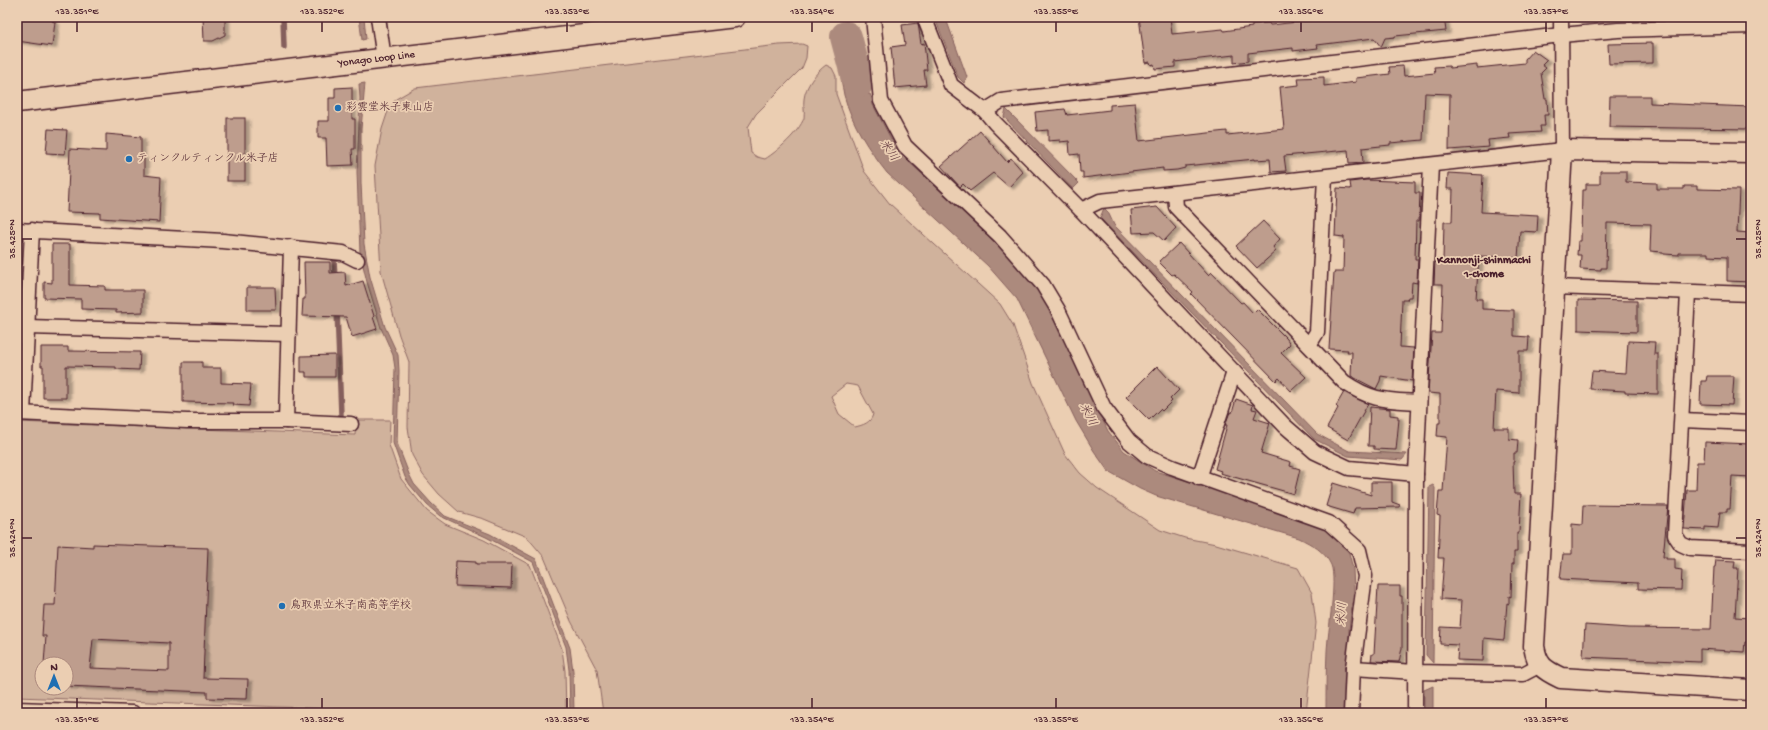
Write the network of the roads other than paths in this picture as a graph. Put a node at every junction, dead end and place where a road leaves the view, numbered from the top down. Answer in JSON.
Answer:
{"nodes":[{"id":1,"x":378,"y":17,"type":"edge"},
{"id":2,"x":735,"y":17,"type":"edge"},
{"id":3,"x":873,"y":17,"type":"edge"},
{"id":4,"x":926,"y":17,"type":"edge"},
{"id":5,"x":1560,"y":17,"type":"edge"},
{"id":6,"x":1751,"y":26,"type":"edge"},
{"id":7,"x":1561,"y":35,"type":"junction"},
{"id":8,"x":384,"y":59,"type":"junction"},
{"id":9,"x":17,"y":102,"type":"edge"},
{"id":10,"x":985,"y":110,"type":"junction"},
{"id":11,"x":1562,"y":150,"type":"junction"},
{"id":12,"x":1751,"y":153,"type":"edge"},
{"id":13,"x":1431,"y":165,"type":"junction"},
{"id":14,"x":1326,"y":177,"type":"junction"},
{"id":15,"x":1176,"y":193,"type":"junction"},
{"id":16,"x":1081,"y":210,"type":"junction"},
{"id":17,"x":17,"y":230,"type":"edge"},
{"id":18,"x":32,"y":230,"type":"junction"},
{"id":19,"x":291,"y":248,"type":"junction"},
{"id":20,"x":357,"y":260,"type":"dead end"},
{"id":21,"x":1554,"y":287,"type":"junction"},
{"id":22,"x":1688,"y":293,"type":"junction"},
{"id":23,"x":1751,"y":294,"type":"edge"},
{"id":24,"x":27,"y":327,"type":"junction"},
{"id":25,"x":288,"y":334,"type":"junction"},
{"id":26,"x":1309,"y":345,"type":"junction"},
{"id":27,"x":1234,"y":372,"type":"junction"},
{"id":28,"x":1418,"y":402,"type":"junction"},
{"id":29,"x":20,"y":413,"type":"edge"},
{"id":30,"x":1682,"y":420,"type":"junction"},
{"id":31,"x":286,"y":421,"type":"junction"},
{"id":32,"x":1751,"y":423,"type":"edge"},
{"id":33,"x":351,"y":424,"type":"dead end"},
{"id":34,"x":1416,"y":474,"type":"junction"},
{"id":35,"x":1199,"y":478,"type":"junction"},
{"id":36,"x":1751,"y":551,"type":"edge"},
{"id":37,"x":1540,"y":665,"type":"junction"},
{"id":38,"x":1353,"y":668,"type":"junction"},
{"id":39,"x":1415,"y":672,"type":"junction"},
{"id":40,"x":1751,"y":690,"type":"edge"},
{"id":41,"x":17,"y":709,"type":"edge"},
{"id":42,"x":133,"y":713,"type":"edge"},
{"id":43,"x":1351,"y":713,"type":"edge"},
{"id":44,"x":1415,"y":713,"type":"edge"}],
"edges":[{"from":1,"to":8,"type":"street"},
{"from":2,"to":8,"type":"street","name":"Yonago Loop Line"},
{"from":3,"to":35,"type":"street"},
{"from":4,"to":10,"type":"street"},
{"from":5,"to":7,"type":"street"},
{"from":6,"to":7,"type":"street"},
{"from":7,"to":10,"type":"street"},
{"from":7,"to":11,"type":"street"},
{"from":8,"to":9,"type":"street","name":"Yonago Loop Line"},
{"from":10,"to":16,"type":"street"},
{"from":11,"to":12,"type":"street"},
{"from":11,"to":13,"type":"street"},
{"from":11,"to":21,"type":"street"},
{"from":13,"to":14,"type":"street"},
{"from":13,"to":28,"type":"street"},
{"from":14,"to":15,"type":"street"},
{"from":14,"to":26,"type":"street"},
{"from":15,"to":16,"type":"street"},
{"from":15,"to":26,"type":"street"},
{"from":16,"to":27,"type":"street"},
{"from":17,"to":18,"type":"street"},
{"from":18,"to":19,"type":"street"},
{"from":18,"to":24,"type":"street"},
{"from":19,"to":20,"type":"street"},
{"from":19,"to":25,"type":"street"},
{"from":21,"to":22,"type":"street"},
{"from":21,"to":37,"type":"street"},
{"from":22,"to":23,"type":"street"},
{"from":22,"to":30,"type":"street"},
{"from":24,"to":25,"type":"street"},
{"from":24,"to":29,"type":"street"},
{"from":25,"to":31,"type":"street"},
{"from":26,"to":28,"type":"street"},
{"from":27,"to":34,"type":"street"},
{"from":27,"to":35,"type":"street"},
{"from":28,"to":34,"type":"street"},
{"from":29,"to":31,"type":"street"},
{"from":30,"to":32,"type":"street"},
{"from":30,"to":36,"type":"street"},
{"from":31,"to":33,"type":"street"},
{"from":34,"to":39,"type":"street"},
{"from":35,"to":38,"type":"street"},
{"from":37,"to":39,"type":"street"},
{"from":37,"to":40,"type":"street"},
{"from":38,"to":39,"type":"street"},
{"from":38,"to":43,"type":"street"},
{"from":39,"to":44,"type":"street"},
{"from":41,"to":42,"type":"street"}]}
